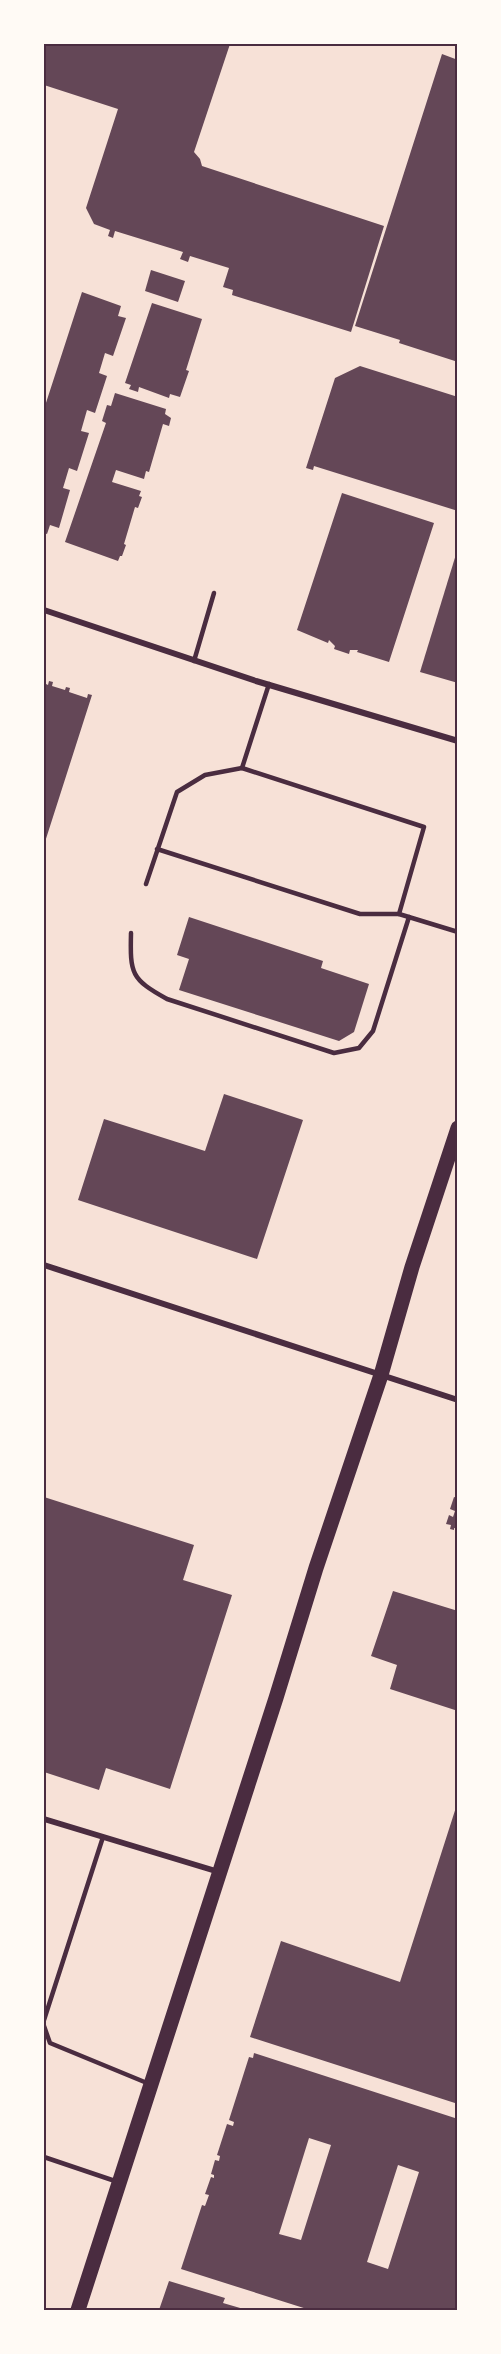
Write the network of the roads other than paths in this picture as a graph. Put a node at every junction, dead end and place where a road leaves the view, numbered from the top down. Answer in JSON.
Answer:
{"nodes":[{"id":1,"x":214,"y":593,"type":"dead end"},
{"id":2,"x":44,"y":610,"type":"edge"},
{"id":3,"x":194,"y":661,"type":"junction"},
{"id":4,"x":269,"y":684,"type":"junction"},
{"id":5,"x":458,"y":741,"type":"edge"},
{"id":6,"x":242,"y":768,"type":"junction"},
{"id":7,"x":157,"y":849,"type":"junction"},
{"id":8,"x":146,"y":884,"type":"dead end"},
{"id":9,"x":399,"y":914,"type":"junction"},
{"id":10,"x":409,"y":917,"type":"junction"},
{"id":11,"x":458,"y":932,"type":"edge"},
{"id":12,"x":131,"y":933,"type":"dead end"},
{"id":13,"x":458,"y":1128,"type":"edge"},
{"id":14,"x":44,"y":1264,"type":"edge"},
{"id":15,"x":381,"y":1375,"type":"junction"},
{"id":16,"x":458,"y":1400,"type":"edge"},
{"id":17,"x":44,"y":1819,"type":"edge"},
{"id":18,"x":103,"y":1837,"type":"junction"},
{"id":19,"x":220,"y":1873,"type":"junction"},
{"id":20,"x":44,"y":2020,"type":"edge"},
{"id":21,"x":44,"y":2026,"type":"edge"},
{"id":22,"x":152,"y":2085,"type":"junction"},
{"id":23,"x":44,"y":2157,"type":"edge"},
{"id":24,"x":120,"y":2183,"type":"junction"},
{"id":25,"x":78,"y":2310,"type":"edge"}],
"edges":[{"from":1,"to":3,"type":"lane"},
{"from":2,"to":3,"type":"street"},
{"from":3,"to":4,"type":"street"},
{"from":4,"to":5,"type":"street"},
{"from":4,"to":6,"type":"lane"},
{"from":6,"to":7,"type":"lane"},
{"from":6,"to":9,"type":"lane"},
{"from":7,"to":8,"type":"lane"},
{"from":7,"to":9,"type":"lane"},
{"from":9,"to":10,"type":"lane"},
{"from":10,"to":11,"type":"lane"},
{"from":10,"to":12,"type":"lane"},
{"from":13,"to":15,"type":"main road"},
{"from":14,"to":15,"type":"street"},
{"from":15,"to":16,"type":"street"},
{"from":15,"to":19,"type":"main road"},
{"from":17,"to":18,"type":"street"},
{"from":18,"to":19,"type":"street"},
{"from":18,"to":20,"type":"lane"},
{"from":19,"to":22,"type":"main road"},
{"from":21,"to":22,"type":"lane"},
{"from":22,"to":24,"type":"main road"},
{"from":23,"to":24,"type":"lane"},
{"from":24,"to":25,"type":"main road"}]}
